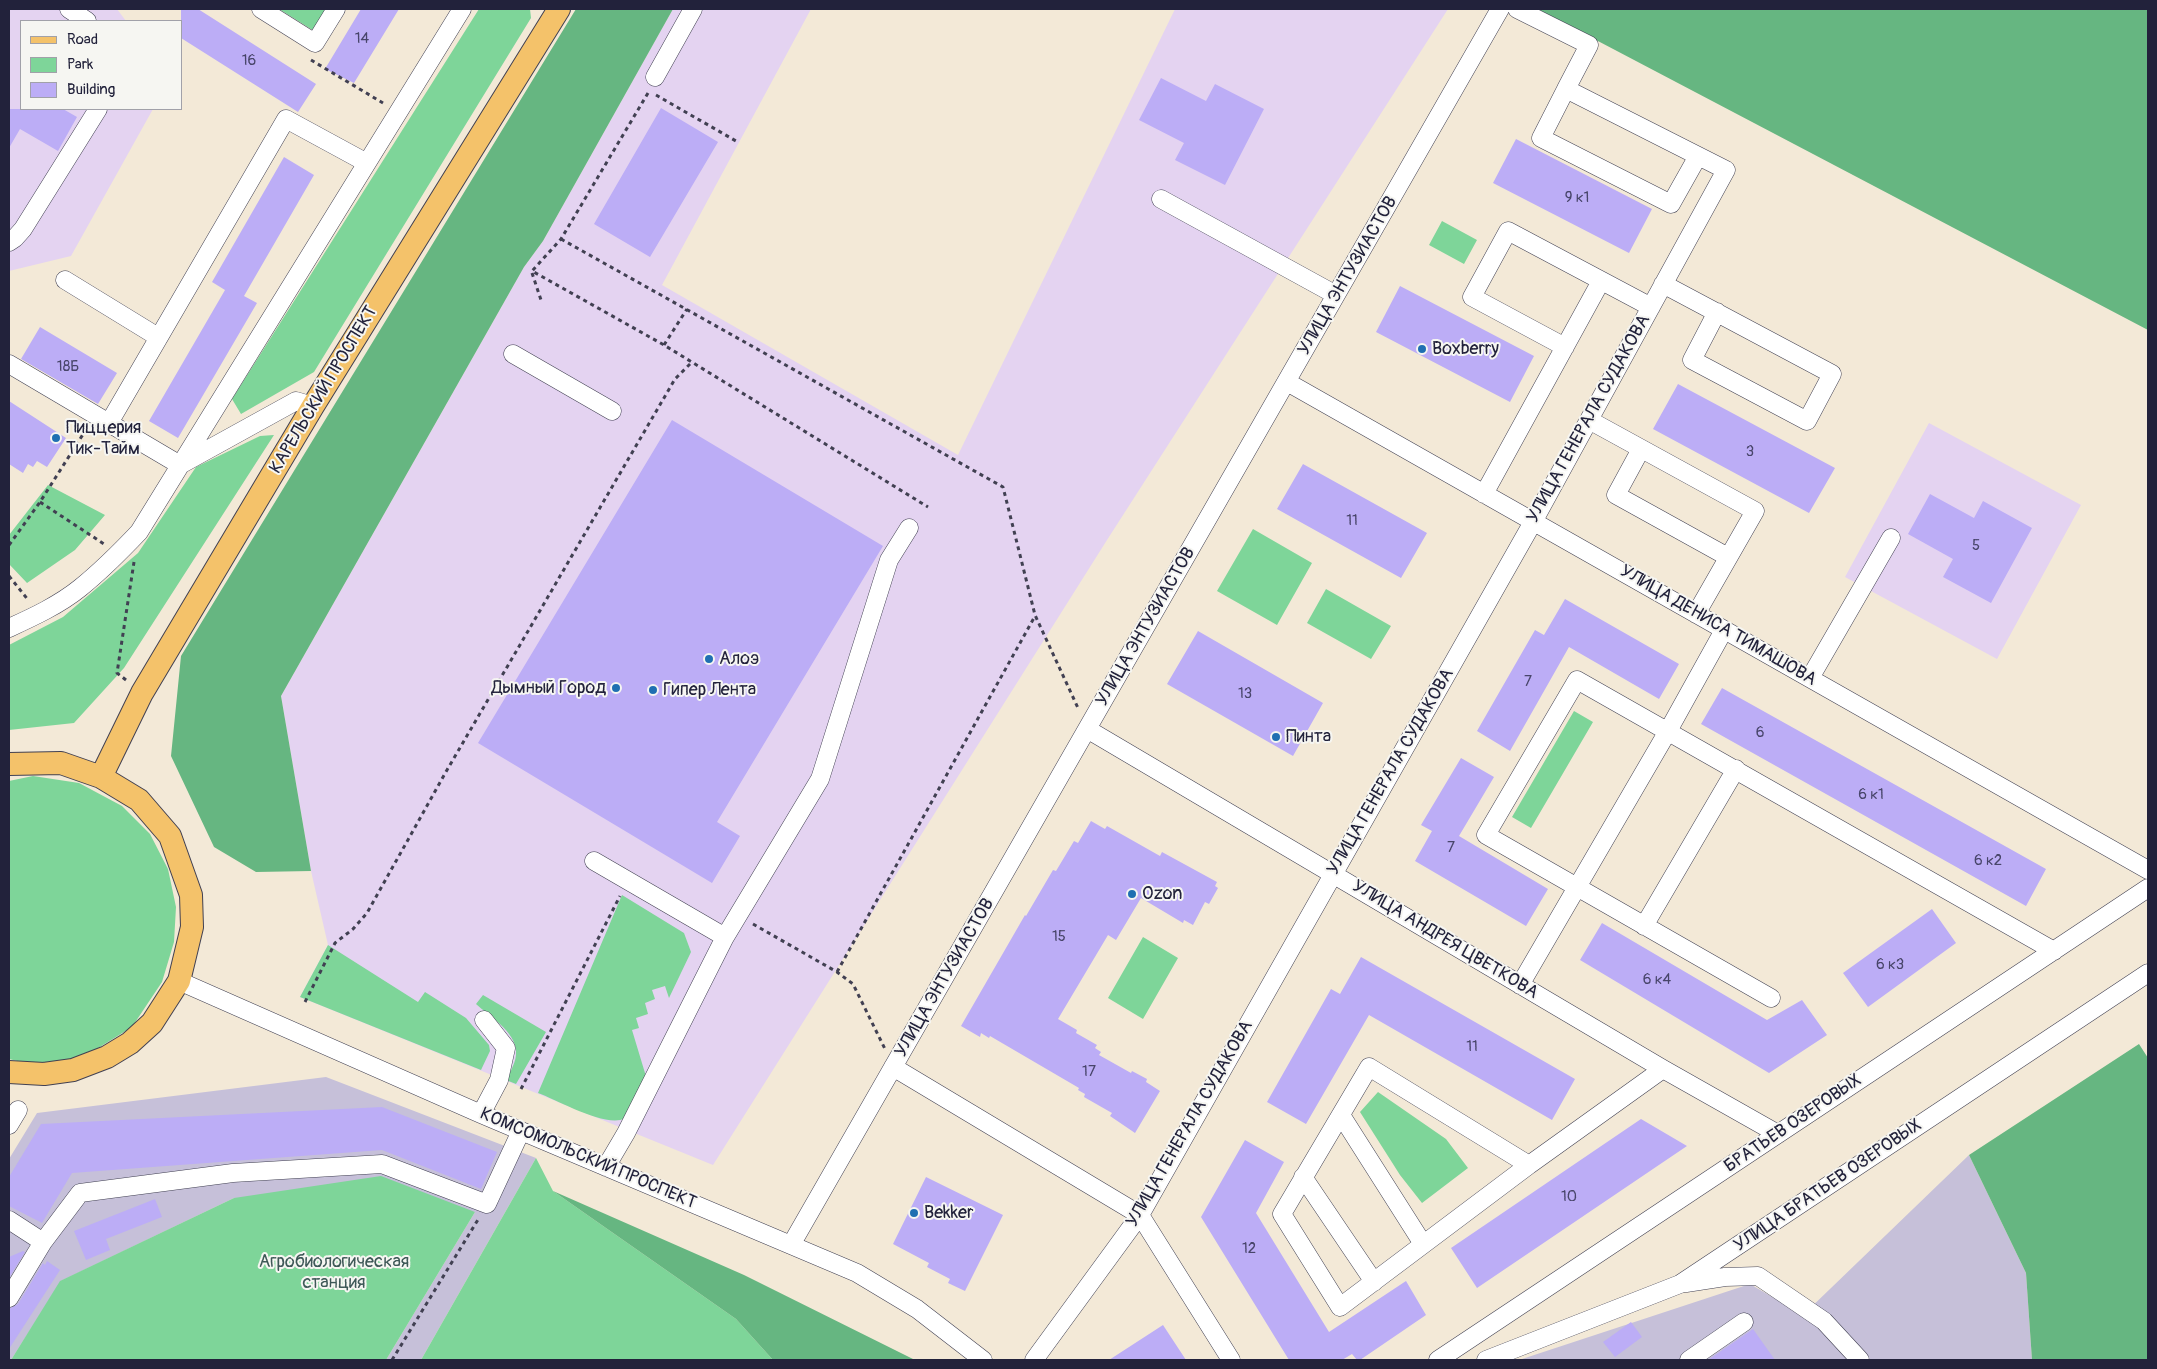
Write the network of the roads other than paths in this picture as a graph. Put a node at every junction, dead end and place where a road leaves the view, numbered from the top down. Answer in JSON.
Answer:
{"nodes":[{"id":1,"x":69,"y":9,"type":"edge"},
{"id":2,"x":261,"y":9,"type":"edge"},
{"id":3,"x":336,"y":9,"type":"edge"},
{"id":4,"x":462,"y":9,"type":"edge"},
{"id":5,"x":693,"y":9,"type":"edge"},
{"id":6,"x":1500,"y":9,"type":"edge"},
{"id":7,"x":1518,"y":9,"type":"edge"},
{"id":8,"x":551,"y":15,"type":"edge"},
{"id":9,"x":86,"y":20,"type":"edge"},
{"id":10,"x":655,"y":77,"type":"dead end"},
{"id":11,"x":1566,"y":89,"type":"junction"},
{"id":12,"x":97,"y":110,"type":"edge"},
{"id":13,"x":1698,"y":156,"type":"junction"},
{"id":14,"x":366,"y":163,"type":"junction"},
{"id":15,"x":1161,"y":199,"type":"dead end"},
{"id":16,"x":9,"y":242,"type":"edge"},
{"id":17,"x":65,"y":280,"type":"dead end"},
{"id":18,"x":1601,"y":281,"type":"junction"},
{"id":19,"x":1663,"y":284,"type":"junction"},
{"id":20,"x":1336,"y":295,"type":"junction"},
{"id":21,"x":1651,"y":307,"type":"junction"},
{"id":22,"x":1717,"y":312,"type":"junction"},
{"id":23,"x":158,"y":336,"type":"junction"},
{"id":24,"x":1565,"y":347,"type":"junction"},
{"id":25,"x":513,"y":354,"type":"dead end"},
{"id":26,"x":9,"y":364,"type":"edge"},
{"id":27,"x":1287,"y":382,"type":"junction"},
{"id":28,"x":314,"y":406,"type":"junction"},
{"id":29,"x":612,"y":411,"type":"dead end"},
{"id":30,"x":102,"y":419,"type":"junction"},
{"id":31,"x":1589,"y":420,"type":"junction"},
{"id":32,"x":1641,"y":449,"type":"junction"},
{"id":33,"x":180,"y":465,"type":"junction"},
{"id":34,"x":1484,"y":494,"type":"junction"},
{"id":35,"x":1533,"y":522,"type":"junction"},
{"id":36,"x":909,"y":528,"type":"dead end"},
{"id":37,"x":1891,"y":538,"type":"dead end"},
{"id":38,"x":1728,"y":557,"type":"junction"},
{"id":39,"x":1696,"y":614,"type":"junction"},
{"id":40,"x":9,"y":628,"type":"edge"},
{"id":41,"x":1724,"y":630,"type":"junction"},
{"id":42,"x":1810,"y":678,"type":"junction"},
{"id":43,"x":1088,"y":729,"type":"junction"},
{"id":44,"x":1668,"y":731,"type":"junction"},
{"id":45,"x":9,"y":764,"type":"edge"},
{"id":46,"x":1736,"y":770,"type":"junction"},
{"id":47,"x":101,"y":777,"type":"junction"},
{"id":48,"x":594,"y":861,"type":"dead end"},
{"id":49,"x":2148,"y":870,"type":"edge"},
{"id":50,"x":1333,"y":874,"type":"junction"},
{"id":51,"x":1577,"y":888,"type":"junction"},
{"id":52,"x":2148,"y":888,"type":"edge"},
{"id":53,"x":1644,"y":926,"type":"junction"},
{"id":54,"x":724,"y":937,"type":"junction"},
{"id":55,"x":2054,"y":951,"type":"junction"},
{"id":56,"x":2148,"y":973,"type":"edge"},
{"id":57,"x":179,"y":981,"type":"junction"},
{"id":58,"x":1520,"y":985,"type":"junction"},
{"id":59,"x":1771,"y":998,"type":"dead end"},
{"id":60,"x":484,"y":1020,"type":"dead end"},
{"id":61,"x":894,"y":1067,"type":"junction"},
{"id":62,"x":1662,"y":1069,"type":"junction"},
{"id":63,"x":9,"y":1072,"type":"edge"},
{"id":64,"x":18,"y":1110,"type":"dead end"},
{"id":65,"x":481,"y":1114,"type":"junction"},
{"id":66,"x":1341,"y":1115,"type":"junction"},
{"id":67,"x":9,"y":1125,"type":"edge"},
{"id":68,"x":521,"y":1131,"type":"junction"},
{"id":69,"x":1778,"y":1134,"type":"junction"},
{"id":70,"x":1529,"y":1165,"type":"junction"},
{"id":71,"x":606,"y":1167,"type":"junction"},
{"id":72,"x":1303,"y":1177,"type":"junction"},
{"id":73,"x":1140,"y":1215,"type":"junction"},
{"id":74,"x":9,"y":1220,"type":"edge"},
{"id":75,"x":43,"y":1242,"type":"junction"},
{"id":76,"x":1423,"y":1244,"type":"junction"},
{"id":77,"x":791,"y":1245,"type":"junction"},
{"id":78,"x":1374,"y":1282,"type":"junction"},
{"id":79,"x":1680,"y":1284,"type":"junction"},
{"id":80,"x":9,"y":1298,"type":"edge"},
{"id":81,"x":1744,"y":1322,"type":"dead end"},
{"id":82,"x":983,"y":1360,"type":"edge"},
{"id":83,"x":1034,"y":1360,"type":"edge"},
{"id":84,"x":1231,"y":1360,"type":"edge"},
{"id":85,"x":1438,"y":1360,"type":"edge"},
{"id":86,"x":1486,"y":1360,"type":"edge"},
{"id":87,"x":1688,"y":1360,"type":"edge"},
{"id":88,"x":1860,"y":1360,"type":"edge"}],
"edges":[{"from":1,"to":9,"type":"street"},
{"from":2,"to":3,"type":"street"},
{"from":4,"to":14,"type":"street"},
{"from":5,"to":10,"type":"street"},
{"from":6,"to":20,"type":"street","name":"УЛИЦА ЭНТУЗИАСТОВ"},
{"from":7,"to":11,"type":"street"},
{"from":8,"to":28,"type":"main road","name":"КАРЕЛЬСКИЙ ПРОСПЕКТ"},
{"from":11,"to":13,"type":"street"},
{"from":11,"to":13,"type":"street"},
{"from":12,"to":16,"type":"street"},
{"from":13,"to":19,"type":"street","name":"УЛИЦА ГЕНЕРАЛА СУДАКОВА"},
{"from":14,"to":23,"type":"street"},
{"from":14,"to":33,"type":"street"},
{"from":15,"to":20,"type":"street"},
{"from":17,"to":23,"type":"street"},
{"from":18,"to":21,"type":"street"},
{"from":18,"to":24,"type":"street"},
{"from":18,"to":24,"type":"street"},
{"from":19,"to":21,"type":"street","name":"УЛИЦА ГЕНЕРАЛА СУДАКОВА"},
{"from":19,"to":22,"type":"street"},
{"from":20,"to":27,"type":"street","name":"УЛИЦА ЭНТУЗИАСТОВ"},
{"from":21,"to":31,"type":"street","name":"УЛИЦА ГЕНЕРАЛА СУДАКОВА"},
{"from":22,"to":22,"type":"street"},
{"from":23,"to":30,"type":"street"},
{"from":24,"to":34,"type":"street"},
{"from":25,"to":29,"type":"street"},
{"from":26,"to":30,"type":"street"},
{"from":27,"to":34,"type":"street","name":"УЛИЦА ДЕНИСА ТИМАШОВА"},
{"from":27,"to":43,"type":"street","name":"УЛИЦА ЭНТУЗИАСТОВ"},
{"from":28,"to":33,"type":"street"},
{"from":28,"to":47,"type":"main road","name":"КАРЕЛЬСКИЙ ПРОСПЕКТ"},
{"from":30,"to":33,"type":"street"},
{"from":31,"to":32,"type":"street"},
{"from":31,"to":35,"type":"street","name":"УЛИЦА ГЕНЕРАЛА СУДАКОВА"},
{"from":32,"to":38,"type":"street"},
{"from":32,"to":38,"type":"street"},
{"from":33,"to":40,"type":"street"},
{"from":34,"to":35,"type":"street","name":"УЛИЦА ДЕНИСА ТИМАШОВА"},
{"from":35,"to":39,"type":"street","name":"УЛИЦА ДЕНИСА ТИМАШОВА"},
{"from":35,"to":50,"type":"street","name":"УЛИЦА ГЕНЕРАЛА СУДАКОВА"},
{"from":36,"to":54,"type":"street"},
{"from":37,"to":42,"type":"street"},
{"from":38,"to":39,"type":"street"},
{"from":39,"to":41,"type":"street","name":"УЛИЦА ДЕНИСА ТИМАШОВА"},
{"from":41,"to":42,"type":"street","name":"УЛИЦА ДЕНИСА ТИМАШОВА"},
{"from":41,"to":44,"type":"street"},
{"from":42,"to":49,"type":"street","name":"УЛИЦА ДЕНИСА ТИМАШОВА"},
{"from":43,"to":50,"type":"street","name":"УЛИЦА АНДРЕЯ ЦВЕТКОВА"},
{"from":43,"to":61,"type":"street","name":"УЛИЦА ЭНТУЗИАСТОВ"},
{"from":44,"to":46,"type":"street"},
{"from":44,"to":51,"type":"street"},
{"from":44,"to":51,"type":"street"},
{"from":45,"to":47,"type":"main road"},
{"from":46,"to":53,"type":"street"},
{"from":46,"to":55,"type":"street"},
{"from":47,"to":57,"type":"main road"},
{"from":48,"to":54,"type":"street"},
{"from":50,"to":58,"type":"street","name":"УЛИЦА АНДРЕЯ ЦВЕТКОВА"},
{"from":50,"to":73,"type":"street","name":"УЛИЦА ГЕНЕРАЛА СУДАКОВА"},
{"from":51,"to":53,"type":"street"},
{"from":51,"to":58,"type":"street"},
{"from":52,"to":55,"type":"street","name":"БРАТЬЕВ ОЗЕРОВЫХ"},
{"from":53,"to":59,"type":"street"},
{"from":54,"to":71,"type":"street"},
{"from":55,"to":69,"type":"street","name":"БРАТЬЕВ ОЗЕРОВЫХ"},
{"from":56,"to":79,"type":"street","name":"УЛИЦА БРАТЬЕВ ОЗЕРОВЫХ"},
{"from":57,"to":63,"type":"main road"},
{"from":57,"to":65,"type":"street","name":"КОМСОМОЛЬСКИЙ ПРОСПЕКТ"},
{"from":58,"to":62,"type":"street","name":"УЛИЦА АНДРЕЯ ЦВЕТКОВА"},
{"from":60,"to":65,"type":"street"},
{"from":61,"to":73,"type":"street"},
{"from":61,"to":77,"type":"street","name":"УЛИЦА ЭНТУЗИАСТОВ"},
{"from":62,"to":69,"type":"street","name":"УЛИЦА АНДРЕЯ ЦВЕТКОВА"},
{"from":62,"to":70,"type":"street"},
{"from":64,"to":67,"type":"street"},
{"from":65,"to":68,"type":"street","name":"КОМСОМОЛЬСКИЙ ПРОСПЕКТ"},
{"from":66,"to":70,"type":"street"},
{"from":66,"to":72,"type":"street"},
{"from":66,"to":76,"type":"street"},
{"from":68,"to":71,"type":"street","name":"КОМСОМОЛЬСКИЙ ПРОСПЕКТ"},
{"from":68,"to":75,"type":"street"},
{"from":69,"to":85,"type":"street","name":"БРАТЬЕВ ОЗЕРОВЫХ"},
{"from":70,"to":76,"type":"street"},
{"from":71,"to":77,"type":"street","name":"КОМСОМОЛЬСКИЙ ПРОСПЕКТ"},
{"from":72,"to":78,"type":"street"},
{"from":72,"to":78,"type":"street"},
{"from":73,"to":83,"type":"street","name":"УЛИЦА ГЕНЕРАЛА СУДАКОВА"},
{"from":73,"to":84,"type":"street"},
{"from":74,"to":75,"type":"street"},
{"from":75,"to":80,"type":"street"},
{"from":76,"to":78,"type":"street"},
{"from":77,"to":82,"type":"street","name":"КОМСОМОЛЬСКИЙ ПРОСПЕКТ"},
{"from":79,"to":86,"type":"street","name":"УЛИЦА БРАТЬЕВ ОЗЕРОВЫХ"},
{"from":79,"to":88,"type":"street"},
{"from":81,"to":87,"type":"street"}]}
